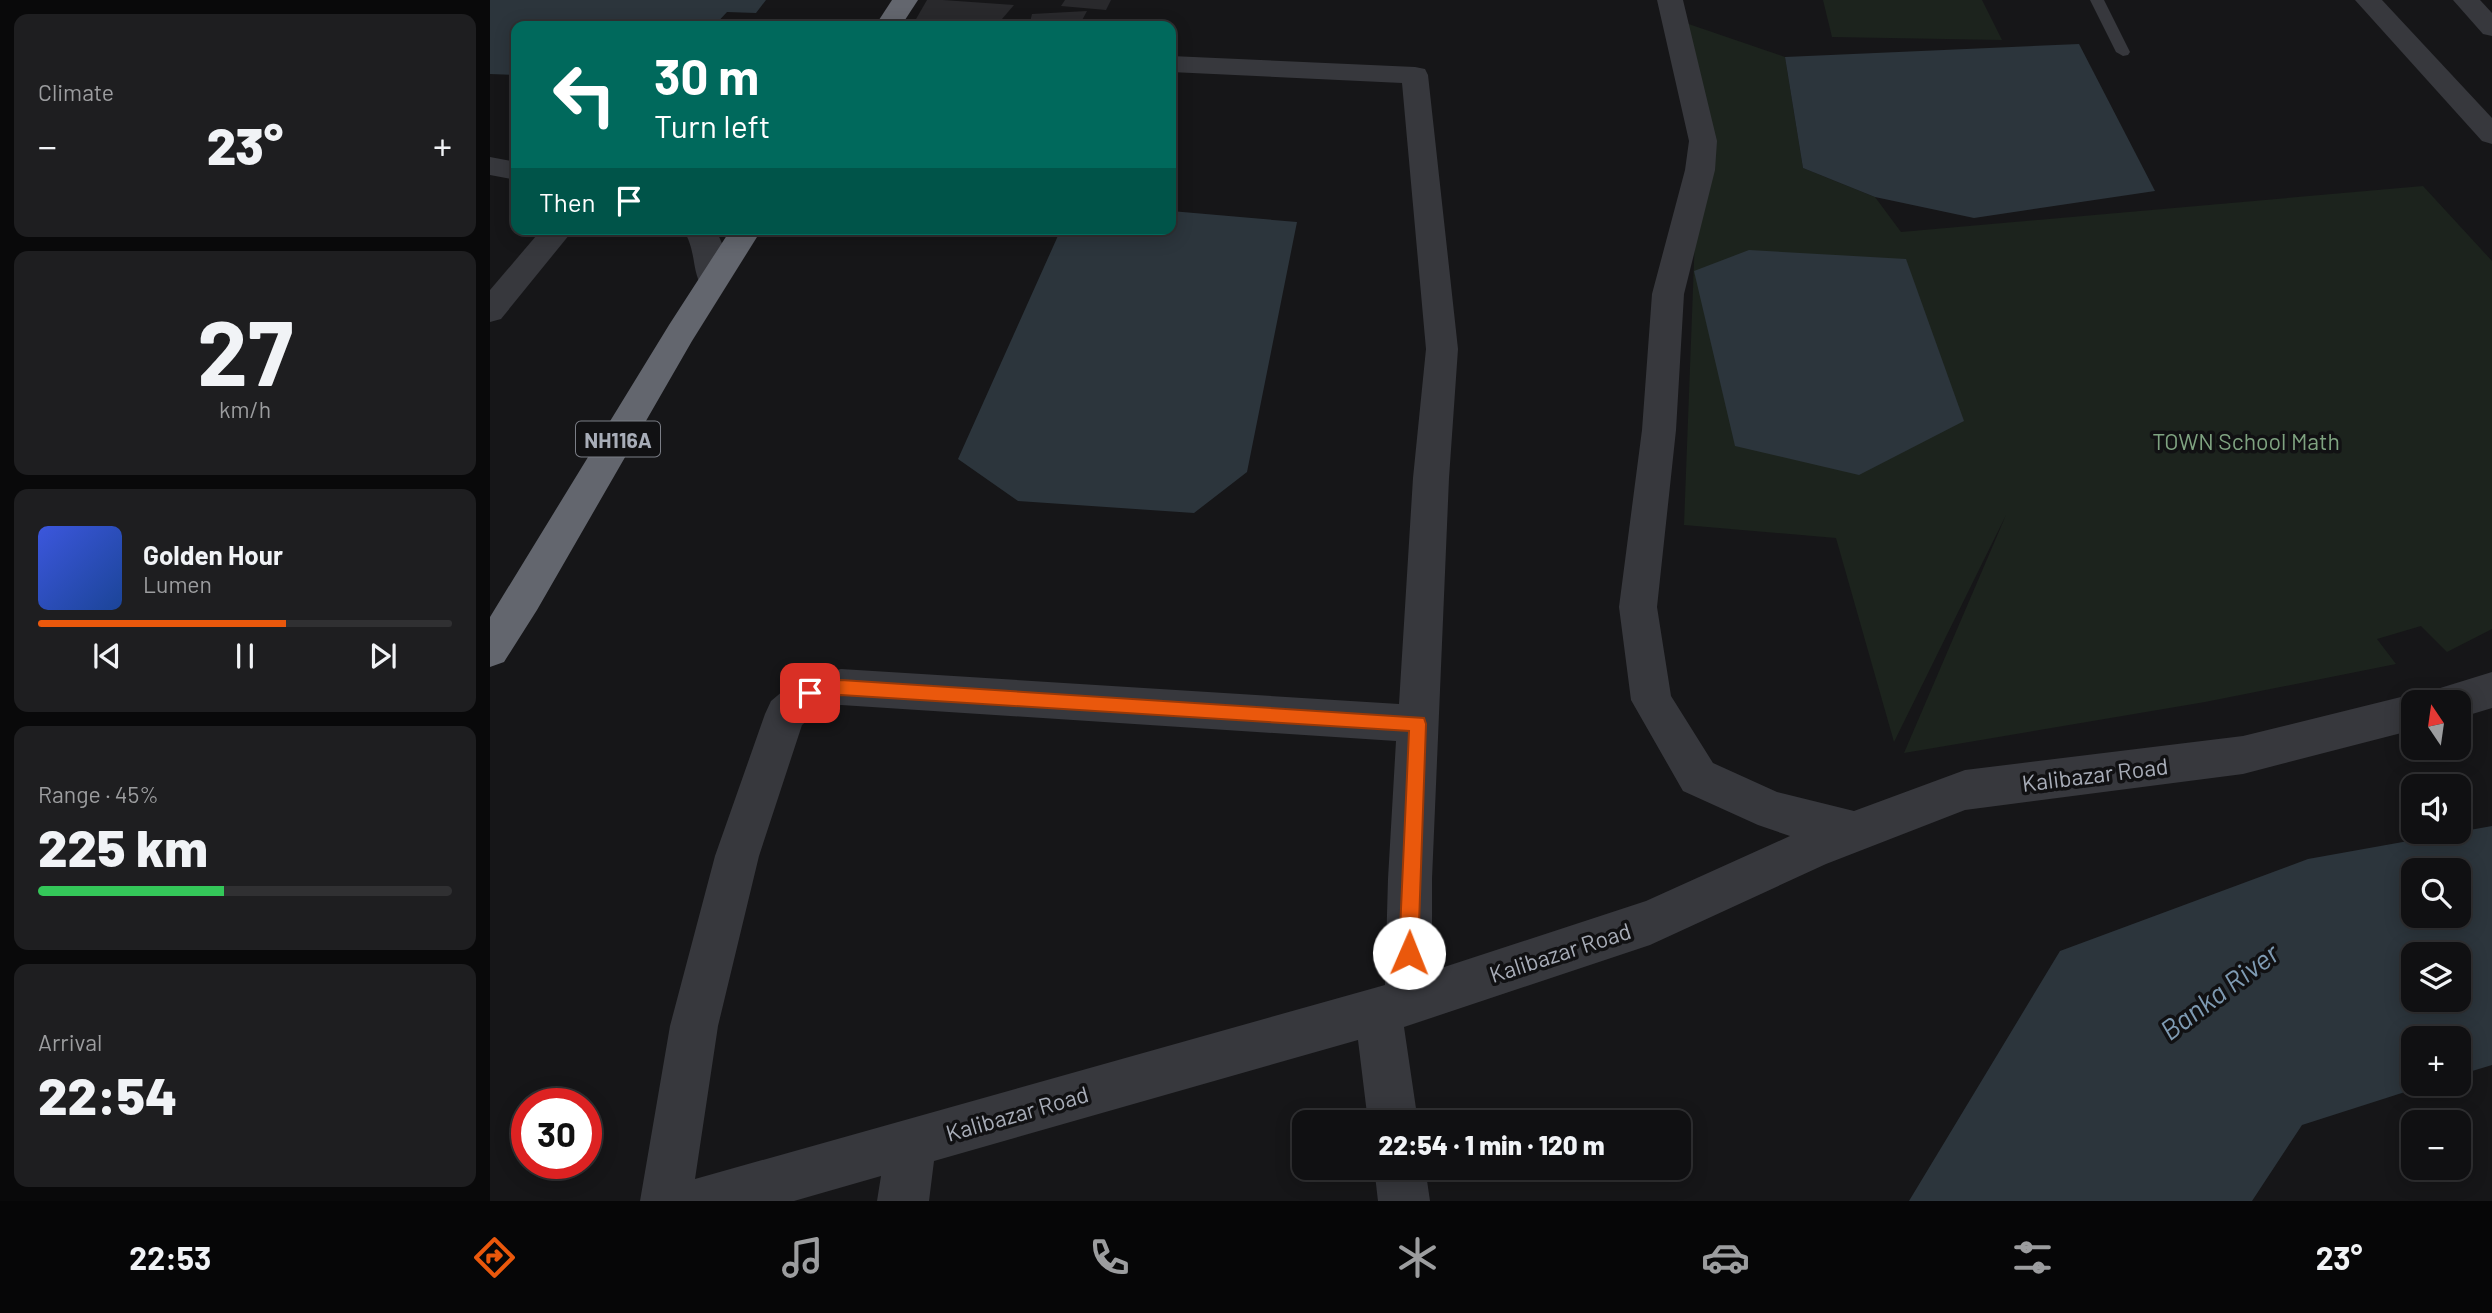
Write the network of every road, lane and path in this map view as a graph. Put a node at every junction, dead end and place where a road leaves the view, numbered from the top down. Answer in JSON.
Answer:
{"nodes":[{"id":1,"x":905,"y":0,"type":"edge"},
{"id":2,"x":1670,"y":0,"type":"edge"},
{"id":3,"x":2097,"y":0,"type":"edge"},
{"id":4,"x":2368,"y":0,"type":"edge"},
{"id":5,"x":2466,"y":0,"type":"edge"},
{"id":6,"x":891,"y":21,"type":"edge"},
{"id":7,"x":2492,"y":28,"type":"edge"},
{"id":8,"x":2123,"y":51,"type":"dead end"},
{"id":9,"x":1176,"y":64,"type":"edge"},
{"id":10,"x":2488,"y":127,"type":"edge"},
{"id":11,"x":490,"y":166,"type":"edge"},
{"id":12,"x":511,"y":170,"type":"edge"},
{"id":13,"x":554,"y":235,"type":"edge"},
{"id":14,"x":703,"y":235,"type":"edge"},
{"id":15,"x":743,"y":235,"type":"edge"},
{"id":16,"x":713,"y":279,"type":"junction"},
{"id":17,"x":490,"y":310,"type":"edge"},
{"id":18,"x":490,"y":650,"type":"edge"},
{"id":19,"x":2492,"y":690,"type":"edge"},
{"id":20,"x":2471,"y":696,"type":"edge"},
{"id":21,"x":2401,"y":715,"type":"edge"},
{"id":22,"x":1418,"y":724,"type":"junction"},
{"id":23,"x":1854,"y":832,"type":"junction"},
{"id":24,"x":1393,"y":1006,"type":"junction"},
{"id":25,"x":1393,"y":1110,"type":"edge"},
{"id":26,"x":911,"y":1143,"type":"junction"},
{"id":27,"x":1401,"y":1180,"type":"edge"},
{"id":28,"x":666,"y":1201,"type":"edge"},
{"id":29,"x":704,"y":1201,"type":"edge"},
{"id":30,"x":903,"y":1201,"type":"edge"},
{"id":31,"x":1404,"y":1201,"type":"edge"}],
"edges":[{"from":1,"to":6,"type":"highway"},
{"from":2,"to":23,"type":"street"},
{"from":3,"to":8,"type":"lane"},
{"from":4,"to":10,"type":"street"},
{"from":5,"to":7,"type":"street"},
{"from":9,"to":22,"type":"street"},
{"from":11,"to":12,"type":"street"},
{"from":13,"to":17,"type":"street"},
{"from":14,"to":16,"type":"street"},
{"from":15,"to":16,"type":"highway","number":"NH116A"},
{"from":16,"to":18,"type":"highway","number":"NH116A"},
{"from":19,"to":20,"type":"street"},
{"from":21,"to":23,"type":"street","name":"Kalibazar Road"},
{"from":22,"to":24,"type":"street"},
{"from":22,"to":28,"type":"street"},
{"from":23,"to":24,"type":"street","name":"Kalibazar Road"},
{"from":24,"to":25,"type":"street"},
{"from":24,"to":26,"type":"street","name":"Kalibazar Road"},
{"from":26,"to":29,"type":"street","name":"Kalibazar Road"},
{"from":26,"to":30,"type":"street"},
{"from":27,"to":31,"type":"street"}]}
